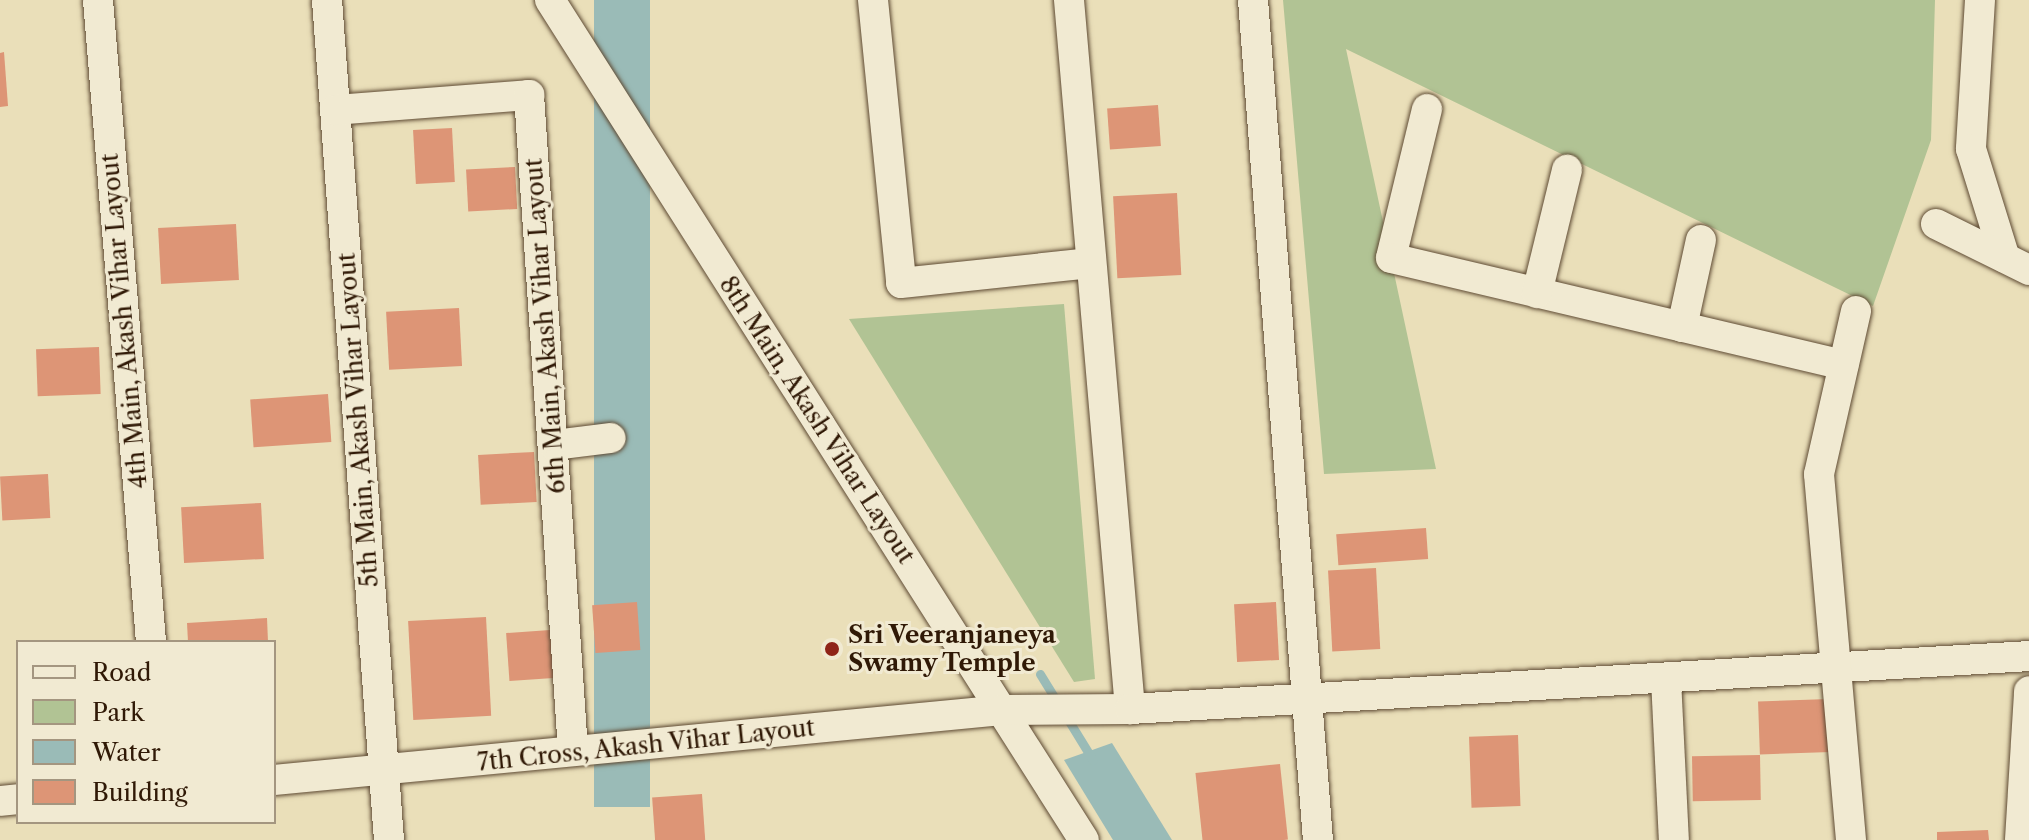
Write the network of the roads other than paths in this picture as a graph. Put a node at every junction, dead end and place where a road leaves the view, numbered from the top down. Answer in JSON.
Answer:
{"nodes":[{"id":1,"x":98,"y":0,"type":"edge"},
{"id":2,"x":327,"y":0,"type":"edge"},
{"id":3,"x":550,"y":0,"type":"edge"},
{"id":4,"x":873,"y":0,"type":"edge"},
{"id":5,"x":1069,"y":0,"type":"edge"},
{"id":6,"x":1253,"y":0,"type":"edge"},
{"id":7,"x":1980,"y":0,"type":"edge"},
{"id":8,"x":1427,"y":109,"type":"dead end"},
{"id":9,"x":335,"y":110,"type":"junction"},
{"id":10,"x":1567,"y":170,"type":"dead end"},
{"id":11,"x":1936,"y":224,"type":"dead end"},
{"id":12,"x":1701,"y":240,"type":"dead end"},
{"id":13,"x":1091,"y":263,"type":"junction"},
{"id":14,"x":2017,"y":264,"type":"edge"},
{"id":15,"x":1537,"y":293,"type":"junction"},
{"id":16,"x":1856,"y":311,"type":"dead end"},
{"id":17,"x":1682,"y":327,"type":"junction"},
{"id":18,"x":1844,"y":365,"type":"junction"},
{"id":19,"x":611,"y":438,"type":"dead end"},
{"id":20,"x":554,"y":445,"type":"junction"},
{"id":21,"x":151,"y":640,"type":"edge"},
{"id":22,"x":2029,"y":656,"type":"edge"},
{"id":23,"x":1834,"y":667,"type":"junction"},
{"id":24,"x":1666,"y":679,"type":"junction"},
{"id":25,"x":2029,"y":691,"type":"edge"},
{"id":26,"x":1305,"y":697,"type":"junction"},
{"id":27,"x":1130,"y":709,"type":"junction"},
{"id":28,"x":1010,"y":710,"type":"junction"},
{"id":29,"x":573,"y":751,"type":"junction"},
{"id":30,"x":383,"y":773,"type":"junction"},
{"id":31,"x":276,"y":780,"type":"edge"},
{"id":32,"x":389,"y":840,"type":"edge"},
{"id":33,"x":1084,"y":840,"type":"edge"},
{"id":34,"x":1318,"y":840,"type":"edge"},
{"id":35,"x":1674,"y":840,"type":"edge"},
{"id":36,"x":1851,"y":840,"type":"edge"},
{"id":37,"x":2020,"y":840,"type":"edge"}],
"edges":[{"from":1,"to":21,"type":"street","name":"4th Main, Akash Vihar Layout"},
{"from":2,"to":9,"type":"street","name":"5th Main, Akash Vihar Layout"},
{"from":3,"to":28,"type":"street","name":"8th Main, Akash Vihar Layout"},
{"from":4,"to":13,"type":"street"},
{"from":5,"to":13,"type":"street"},
{"from":6,"to":26,"type":"street"},
{"from":7,"to":14,"type":"street"},
{"from":8,"to":15,"type":"street"},
{"from":9,"to":20,"type":"street","name":"6th Main, Akash Vihar Layout"},
{"from":9,"to":30,"type":"street","name":"5th Main, Akash Vihar Layout"},
{"from":10,"to":15,"type":"street"},
{"from":11,"to":14,"type":"street"},
{"from":12,"to":17,"type":"street"},
{"from":13,"to":27,"type":"street"},
{"from":15,"to":17,"type":"street"},
{"from":16,"to":18,"type":"street"},
{"from":17,"to":18,"type":"street"},
{"from":18,"to":23,"type":"street"},
{"from":19,"to":20,"type":"street"},
{"from":20,"to":29,"type":"street","name":"6th Main, Akash Vihar Layout"},
{"from":22,"to":23,"type":"street","name":"7th Cross, Akash Vihar Layout"},
{"from":23,"to":24,"type":"street","name":"7th Cross, Akash Vihar Layout"},
{"from":23,"to":36,"type":"street"},
{"from":24,"to":26,"type":"street","name":"7th Cross, Akash Vihar Layout"},
{"from":24,"to":35,"type":"street"},
{"from":25,"to":37,"type":"street"},
{"from":26,"to":27,"type":"street","name":"7th Cross, Akash Vihar Layout"},
{"from":26,"to":34,"type":"street"},
{"from":27,"to":28,"type":"street","name":"7th Cross, Akash Vihar Layout"},
{"from":28,"to":29,"type":"street","name":"7th Cross, Akash Vihar Layout"},
{"from":28,"to":33,"type":"street","name":"8th Main, Akash Vihar Layout"},
{"from":29,"to":30,"type":"street","name":"7th Cross, Akash Vihar Layout"},
{"from":30,"to":31,"type":"street","name":"7th Cross, Akash Vihar Layout"},
{"from":30,"to":32,"type":"street","name":"5th Main, Akash Vihar Layout"}]}
